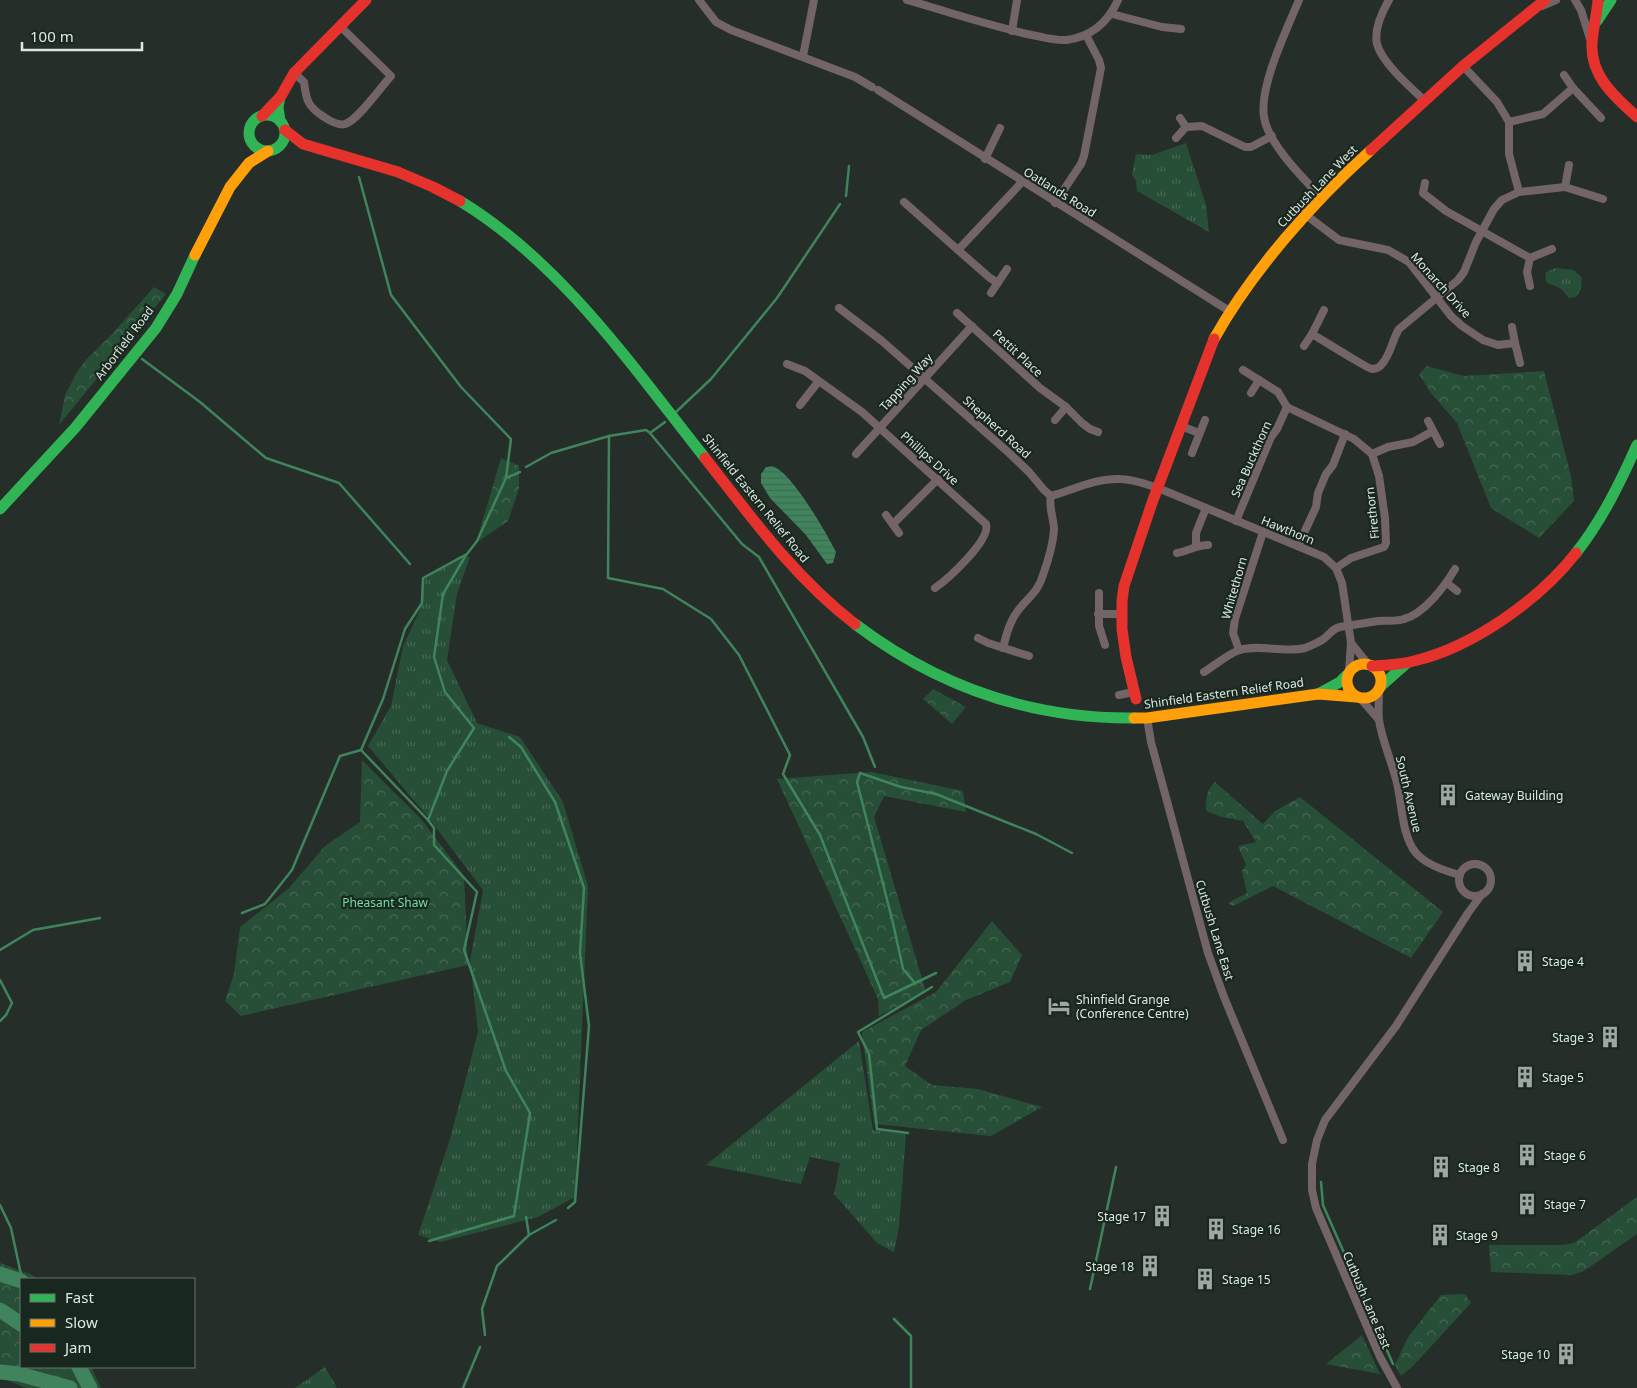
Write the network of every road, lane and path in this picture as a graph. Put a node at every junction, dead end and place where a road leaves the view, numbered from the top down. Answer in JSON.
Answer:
{"nodes":[{"id":1,"x":366,"y":0,"type":"edge"},
{"id":2,"x":699,"y":0,"type":"edge"},
{"id":3,"x":814,"y":0,"type":"edge"},
{"id":4,"x":907,"y":0,"type":"edge"},
{"id":5,"x":1017,"y":0,"type":"edge"},
{"id":6,"x":1118,"y":0,"type":"edge"},
{"id":7,"x":1298,"y":0,"type":"edge"},
{"id":8,"x":1389,"y":0,"type":"edge"},
{"id":9,"x":1545,"y":0,"type":"edge"},
{"id":10,"x":1556,"y":0,"type":"edge"},
{"id":11,"x":1575,"y":0,"type":"edge"},
{"id":12,"x":1598,"y":0,"type":"edge"},
{"id":13,"x":1611,"y":0,"type":"edge"},
{"id":14,"x":1531,"y":11,"type":"junction"},
{"id":15,"x":1112,"y":14,"type":"junction"},
{"id":16,"x":1595,"y":24,"type":"junction"},
{"id":17,"x":341,"y":27,"type":"junction"},
{"id":18,"x":1181,"y":29,"type":"dead end"},
{"id":19,"x":1012,"y":31,"type":"junction"},
{"id":20,"x":1086,"y":34,"type":"junction"},
{"id":21,"x":1592,"y":46,"type":"junction"},
{"id":22,"x":803,"y":56,"type":"junction"},
{"id":23,"x":1463,"y":66,"type":"junction"},
{"id":24,"x":294,"y":73,"type":"junction"},
{"id":25,"x":1564,"y":75,"type":"dead end"},
{"id":26,"x":1573,"y":88,"type":"junction"},
{"id":27,"x":281,"y":96,"type":"junction"},
{"id":28,"x":1424,"y":100,"type":"junction"},
{"id":29,"x":262,"y":116,"type":"junction"},
{"id":30,"x":1637,"y":117,"type":"edge"},
{"id":31,"x":1180,"y":118,"type":"dead end"},
{"id":32,"x":1601,"y":118,"type":"dead end"},
{"id":33,"x":1509,"y":122,"type":"junction"},
{"id":34,"x":282,"y":125,"type":"junction"},
{"id":35,"x":1186,"y":126,"type":"junction"},
{"id":36,"x":1000,"y":128,"type":"dead end"},
{"id":37,"x":1272,"y":136,"type":"junction"},
{"id":38,"x":1176,"y":138,"type":"dead end"},
{"id":39,"x":251,"y":142,"type":"junction"},
{"id":40,"x":303,"y":144,"type":"junction"},
{"id":41,"x":279,"y":146,"type":"junction"},
{"id":42,"x":268,"y":151,"type":"junction"},
{"id":43,"x":984,"y":159,"type":"junction"},
{"id":44,"x":1569,"y":165,"type":"dead end"},
{"id":45,"x":241,"y":174,"type":"junction"},
{"id":46,"x":1023,"y":181,"type":"junction"},
{"id":47,"x":1425,"y":183,"type":"dead end"},
{"id":48,"x":1565,"y":187,"type":"junction"},
{"id":49,"x":1519,"y":192,"type":"junction"},
{"id":50,"x":1423,"y":193,"type":"junction"},
{"id":51,"x":1322,"y":198,"type":"junction"},
{"id":52,"x":1416,"y":198,"type":"dead end"},
{"id":53,"x":1603,"y":199,"type":"dead end"},
{"id":54,"x":904,"y":202,"type":"dead end"},
{"id":55,"x":1055,"y":203,"type":"junction"},
{"id":56,"x":1306,"y":215,"type":"junction"},
{"id":57,"x":1482,"y":230,"type":"junction"},
{"id":58,"x":1552,"y":249,"type":"dead end"},
{"id":59,"x":958,"y":250,"type":"junction"},
{"id":60,"x":1530,"y":258,"type":"junction"},
{"id":61,"x":1007,"y":269,"type":"dead end"},
{"id":62,"x":998,"y":283,"type":"junction"},
{"id":63,"x":1530,"y":286,"type":"dead end"},
{"id":64,"x":991,"y":293,"type":"dead end"},
{"id":65,"x":1437,"y":298,"type":"junction"},
{"id":66,"x":839,"y":308,"type":"dead end"},
{"id":67,"x":1324,"y":310,"type":"dead end"},
{"id":68,"x":1231,"y":312,"type":"junction"},
{"id":69,"x":957,"y":313,"type":"dead end"},
{"id":70,"x":972,"y":326,"type":"junction"},
{"id":71,"x":1512,"y":327,"type":"dead end"},
{"id":72,"x":1312,"y":334,"type":"junction"},
{"id":73,"x":1515,"y":342,"type":"junction"},
{"id":74,"x":1304,"y":346,"type":"dead end"},
{"id":75,"x":1520,"y":363,"type":"dead end"},
{"id":76,"x":787,"y":364,"type":"dead end"},
{"id":77,"x":1243,"y":370,"type":"dead end"},
{"id":78,"x":924,"y":378,"type":"junction"},
{"id":79,"x":1259,"y":380,"type":"junction"},
{"id":80,"x":818,"y":382,"type":"junction"},
{"id":81,"x":1251,"y":393,"type":"dead end"},
{"id":82,"x":800,"y":405,"type":"dead end"},
{"id":83,"x":1066,"y":407,"type":"junction"},
{"id":84,"x":1287,"y":407,"type":"junction"},
{"id":85,"x":1055,"y":420,"type":"dead end"},
{"id":86,"x":1205,"y":420,"type":"dead end"},
{"id":87,"x":1428,"y":421,"type":"dead end"},
{"id":88,"x":1180,"y":426,"type":"junction"},
{"id":89,"x":879,"y":428,"type":"junction"},
{"id":90,"x":1433,"y":431,"type":"junction"},
{"id":91,"x":1098,"y":432,"type":"dead end"},
{"id":92,"x":1199,"y":433,"type":"junction"},
{"id":93,"x":1345,"y":434,"type":"junction"},
{"id":94,"x":1440,"y":444,"type":"dead end"},
{"id":95,"x":1637,"y":445,"type":"edge"},
{"id":96,"x":1192,"y":453,"type":"dead end"},
{"id":97,"x":856,"y":454,"type":"dead end"},
{"id":98,"x":1372,"y":454,"type":"junction"},
{"id":99,"x":938,"y":480,"type":"junction"},
{"id":100,"x":1158,"y":488,"type":"junction"},
{"id":101,"x":1051,"y":496,"type":"junction"},
{"id":102,"x":1206,"y":508,"type":"junction"},
{"id":103,"x":0,"y":509,"type":"edge"},
{"id":104,"x":886,"y":515,"type":"dead end"},
{"id":105,"x":1236,"y":521,"type":"junction"},
{"id":106,"x":894,"y":524,"type":"junction"},
{"id":107,"x":1263,"y":532,"type":"junction"},
{"id":108,"x":899,"y":533,"type":"dead end"},
{"id":109,"x":1196,"y":545,"type":"junction"},
{"id":110,"x":1208,"y":545,"type":"dead end"},
{"id":111,"x":1298,"y":546,"type":"junction"},
{"id":112,"x":1177,"y":553,"type":"dead end"},
{"id":113,"x":1336,"y":568,"type":"junction"},
{"id":114,"x":1455,"y":569,"type":"dead end"},
{"id":115,"x":1447,"y":584,"type":"junction"},
{"id":116,"x":935,"y":588,"type":"dead end"},
{"id":117,"x":1457,"y":592,"type":"dead end"},
{"id":118,"x":1099,"y":593,"type":"dead end"},
{"id":119,"x":1098,"y":614,"type":"junction"},
{"id":120,"x":1120,"y":614,"type":"junction"},
{"id":121,"x":1349,"y":627,"type":"junction"},
{"id":122,"x":978,"y":638,"type":"dead end"},
{"id":123,"x":1352,"y":644,"type":"junction"},
{"id":124,"x":1104,"y":645,"type":"dead end"},
{"id":125,"x":1003,"y":648,"type":"junction"},
{"id":126,"x":1239,"y":650,"type":"junction"},
{"id":127,"x":1029,"y":656,"type":"dead end"},
{"id":128,"x":1407,"y":663,"type":"junction"},
{"id":129,"x":1370,"y":665,"type":"junction"},
{"id":130,"x":1204,"y":672,"type":"dead end"},
{"id":131,"x":1348,"y":673,"type":"junction"},
{"id":132,"x":1379,"y":688,"type":"junction"},
{"id":133,"x":1318,"y":694,"type":"junction"},
{"id":134,"x":1119,"y":695,"type":"dead end"},
{"id":135,"x":1135,"y":695,"type":"joint"},
{"id":136,"x":1358,"y":698,"type":"junction"},
{"id":137,"x":1147,"y":718,"type":"junction"},
{"id":138,"x":1379,"y":720,"type":"junction"},
{"id":139,"x":1460,"y":875,"type":"junction"},
{"id":140,"x":1466,"y":893,"type":"junction"},
{"id":141,"x":1482,"y":894,"type":"junction"},
{"id":142,"x":1468,"y":913,"type":"junction"},
{"id":143,"x":1283,"y":1140,"type":"dead end"},
{"id":144,"x":1397,"y":1388,"type":"edge"}],
"edges":[{"from":1,"to":17,"type":"main road"},
{"from":2,"to":22,"type":"street","name":"Oatlands Road"},
{"from":3,"to":22,"type":"street"},
{"from":4,"to":19,"type":"street"},
{"from":5,"to":19,"type":"street"},
{"from":6,"to":15,"type":"street"},
{"from":7,"to":37,"type":"street"},
{"from":8,"to":28,"type":"street"},
{"from":9,"to":14,"type":"main road","name":"Cutbush Lane West"},
{"from":10,"to":14,"type":"street","name":"Cutbush Lane West"},
{"from":11,"to":21,"type":"street"},
{"from":12,"to":16,"type":"main road"},
{"from":13,"to":16,"type":"main road"},
{"from":14,"to":23,"type":"main road","name":"Cutbush Lane West"},
{"from":15,"to":18,"type":"street"},
{"from":15,"to":20,"type":"street"},
{"from":16,"to":21,"type":"main road"},
{"from":17,"to":24,"type":"main road"},
{"from":17,"to":24,"type":"street"},
{"from":19,"to":20,"type":"street"},
{"from":20,"to":55,"type":"street"},
{"from":21,"to":30,"type":"main road"},
{"from":22,"to":43,"type":"street","name":"Oatlands Road"},
{"from":23,"to":28,"type":"main road","name":"Cutbush Lane West"},
{"from":23,"to":33,"type":"street"},
{"from":24,"to":27,"type":"main road"},
{"from":25,"to":26,"type":"street"},
{"from":26,"to":32,"type":"street"},
{"from":26,"to":33,"type":"street"},
{"from":27,"to":29,"type":"main road"},
{"from":27,"to":34,"type":"main road"},
{"from":28,"to":51,"type":"main road","name":"Cutbush Lane West"},
{"from":29,"to":34,"type":"main road"},
{"from":29,"to":39,"type":"main road"},
{"from":31,"to":35,"type":"street"},
{"from":33,"to":49,"type":"street"},
{"from":34,"to":40,"type":"main road","name":"Shinfield Eastern Relief Road"},
{"from":34,"to":41,"type":"main road"},
{"from":35,"to":37,"type":"street"},
{"from":35,"to":38,"type":"street"},
{"from":36,"to":43,"type":"street"},
{"from":37,"to":51,"type":"street"},
{"from":39,"to":42,"type":"main road"},
{"from":39,"to":45,"type":"main road","name":"Arborfield Road"},
{"from":40,"to":41,"type":"main road","name":"Shinfield Eastern Relief Road"},
{"from":40,"to":137,"type":"main road","name":"Shinfield Eastern Relief Road"},
{"from":41,"to":42,"type":"main road"},
{"from":42,"to":45,"type":"main road","name":"Arborfield Road"},
{"from":43,"to":46,"type":"street","name":"Oatlands Road"},
{"from":44,"to":48,"type":"street"},
{"from":45,"to":103,"type":"main road","name":"Arborfield Road"},
{"from":46,"to":55,"type":"street","name":"Oatlands Road"},
{"from":46,"to":59,"type":"street"},
{"from":47,"to":50,"type":"street"},
{"from":48,"to":49,"type":"street"},
{"from":48,"to":53,"type":"street"},
{"from":49,"to":57,"type":"street"},
{"from":50,"to":52,"type":"street"},
{"from":50,"to":57,"type":"street"},
{"from":51,"to":56,"type":"main road","name":"Cutbush Lane West"},
{"from":54,"to":59,"type":"street"},
{"from":55,"to":68,"type":"street","name":"Oatlands Road"},
{"from":56,"to":65,"type":"street","name":"Monarch Drive"},
{"from":56,"to":68,"type":"main road","name":"Cutbush Lane West"},
{"from":57,"to":60,"type":"street"},
{"from":57,"to":65,"type":"street"},
{"from":58,"to":60,"type":"street"},
{"from":59,"to":62,"type":"street"},
{"from":60,"to":63,"type":"street"},
{"from":61,"to":62,"type":"street"},
{"from":62,"to":64,"type":"street"},
{"from":65,"to":72,"type":"street"},
{"from":65,"to":73,"type":"street","name":"Monarch Drive"},
{"from":66,"to":78,"type":"street","name":"Shepherd Road"},
{"from":67,"to":72,"type":"street"},
{"from":68,"to":88,"type":"main road","name":"Cutbush Lane West"},
{"from":69,"to":70,"type":"street","name":"Pettit Place"},
{"from":70,"to":78,"type":"street","name":"Tapping Way"},
{"from":70,"to":83,"type":"street","name":"Pettit Place"},
{"from":71,"to":73,"type":"street"},
{"from":72,"to":74,"type":"street"},
{"from":73,"to":75,"type":"street"},
{"from":76,"to":80,"type":"street","name":"Phillips Drive"},
{"from":77,"to":79,"type":"street"},
{"from":78,"to":89,"type":"street","name":"Tapping Way"},
{"from":78,"to":101,"type":"street","name":"Shepherd Road"},
{"from":79,"to":81,"type":"street"},
{"from":79,"to":84,"type":"street"},
{"from":80,"to":82,"type":"street"},
{"from":80,"to":89,"type":"street","name":"Phillips Drive"},
{"from":83,"to":85,"type":"street"},
{"from":83,"to":91,"type":"street","name":"Pettit Place"},
{"from":84,"to":93,"type":"street"},
{"from":84,"to":105,"type":"street","name":"Sea Buckthorn"},
{"from":86,"to":92,"type":"street"},
{"from":87,"to":90,"type":"street"},
{"from":88,"to":92,"type":"street"},
{"from":88,"to":100,"type":"main road","name":"Cutbush Lane West"},
{"from":89,"to":97,"type":"street","name":"Tapping Way"},
{"from":89,"to":99,"type":"street","name":"Phillips Drive"},
{"from":90,"to":94,"type":"street"},
{"from":90,"to":98,"type":"street"},
{"from":92,"to":96,"type":"street"},
{"from":93,"to":98,"type":"street"},
{"from":93,"to":111,"type":"street"},
{"from":95,"to":128,"type":"main road"},
{"from":98,"to":113,"type":"street","name":"Firethorn"},
{"from":99,"to":106,"type":"street"},
{"from":99,"to":116,"type":"street","name":"Phillips Drive"},
{"from":100,"to":101,"type":"street"},
{"from":100,"to":102,"type":"street","name":"Hawthorn"},
{"from":100,"to":120,"type":"main road","name":"Cutbush Lane West"},
{"from":101,"to":125,"type":"street"},
{"from":102,"to":105,"type":"street","name":"Hawthorn"},
{"from":102,"to":109,"type":"street"},
{"from":104,"to":106,"type":"street"},
{"from":105,"to":107,"type":"street","name":"Hawthorn"},
{"from":106,"to":108,"type":"street"},
{"from":107,"to":111,"type":"street","name":"Hawthorn"},
{"from":107,"to":126,"type":"street","name":"Whitethorn"},
{"from":109,"to":110,"type":"street"},
{"from":109,"to":112,"type":"street"},
{"from":111,"to":113,"type":"street","name":"Hawthorn"},
{"from":113,"to":121,"type":"street"},
{"from":114,"to":115,"type":"street"},
{"from":115,"to":117,"type":"street"},
{"from":115,"to":121,"type":"street"},
{"from":118,"to":119,"type":"street"},
{"from":119,"to":120,"type":"street"},
{"from":119,"to":124,"type":"street"},
{"from":120,"to":135,"type":"main road","name":"Cutbush Lane West"},
{"from":121,"to":123,"type":"street"},
{"from":121,"to":126,"type":"street"},
{"from":122,"to":125,"type":"street"},
{"from":123,"to":129,"type":"street"},
{"from":123,"to":131,"type":"street"},
{"from":125,"to":127,"type":"street"},
{"from":126,"to":130,"type":"street"},
{"from":128,"to":129,"type":"main road"},
{"from":128,"to":132,"type":"main road"},
{"from":129,"to":131,"type":"main road"},
{"from":129,"to":132,"type":"main road"},
{"from":131,"to":133,"type":"main road","name":"Shinfield Eastern Relief Road"},
{"from":131,"to":136,"type":"main road"},
{"from":132,"to":136,"type":"main road"},
{"from":132,"to":138,"type":"street","name":"South Avenue"},
{"from":133,"to":136,"type":"main road","name":"Shinfield Eastern Relief Road"},
{"from":133,"to":137,"type":"main road","name":"Shinfield Eastern Relief Road"},
{"from":134,"to":135,"type":"street","name":"Cutbush Lane West"},
{"from":136,"to":138,"type":"street","name":"South Avenue"},
{"from":137,"to":143,"type":"street","name":"Cutbush Lane East"},
{"from":138,"to":139,"type":"street","name":"South Avenue"},
{"from":139,"to":140,"type":"street"},
{"from":139,"to":141,"type":"street"},
{"from":140,"to":141,"type":"street"},
{"from":140,"to":142,"type":"street"},
{"from":141,"to":142,"type":"street","name":"Cutbush Lane East"},
{"from":142,"to":144,"type":"street","name":"Cutbush Lane East"}]}
